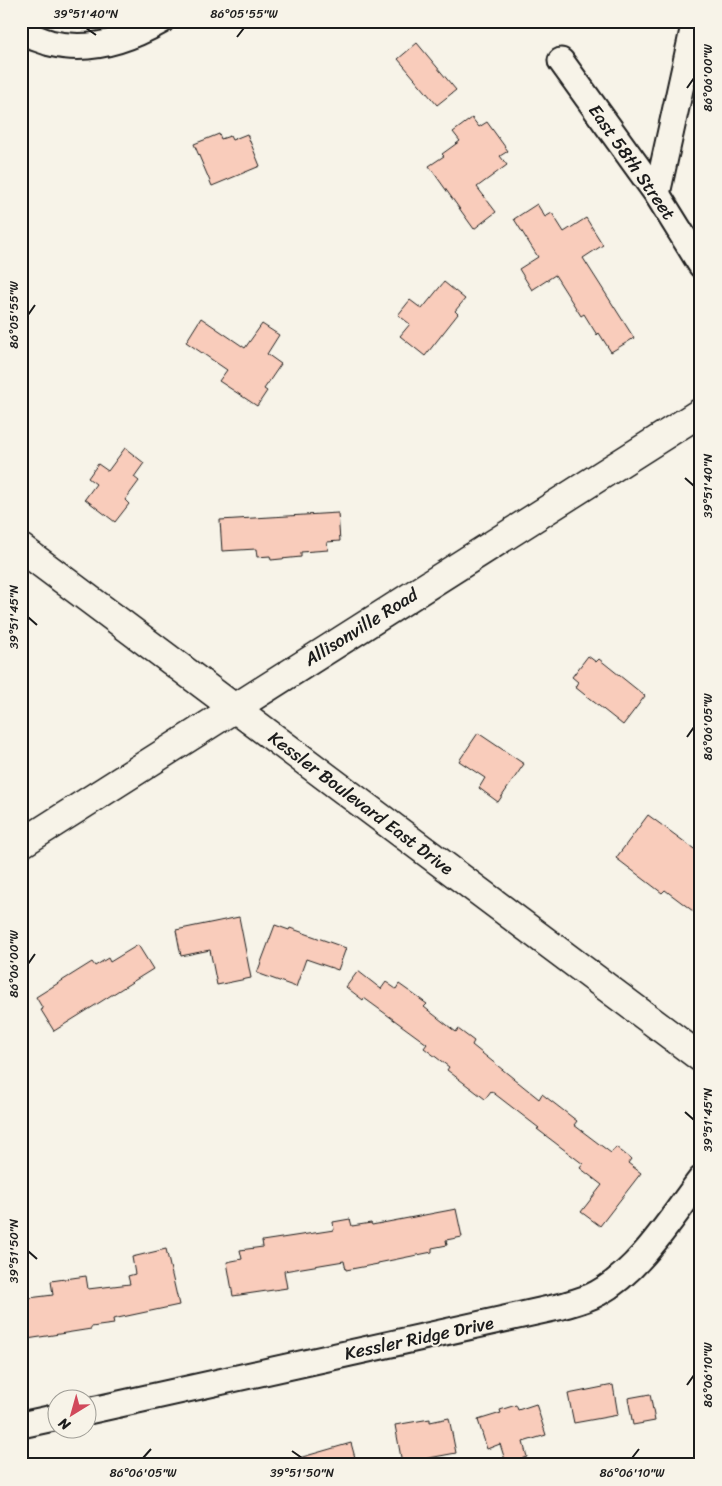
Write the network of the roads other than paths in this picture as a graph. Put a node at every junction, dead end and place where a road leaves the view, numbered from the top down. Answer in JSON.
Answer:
{"nodes":[{"id":1,"x":161,"y":21,"type":"edge"},
{"id":2,"x":695,"y":21,"type":"edge"},
{"id":3,"x":21,"y":33,"type":"edge"},
{"id":4,"x":561,"y":60,"type":"dead end"},
{"id":5,"x":657,"y":194,"type":"junction"},
{"id":6,"x":701,"y":264,"type":"edge"},
{"id":7,"x":701,"y":412,"type":"edge"},
{"id":8,"x":21,"y":548,"type":"edge"},
{"id":9,"x":234,"y":708,"type":"junction"},
{"id":10,"x":21,"y":844,"type":"edge"},
{"id":11,"x":701,"y":1058,"type":"edge"},
{"id":12,"x":701,"y":1179,"type":"edge"},
{"id":13,"x":98,"y":1409,"type":"edge"},
{"id":14,"x":48,"y":1419,"type":"edge"},
{"id":15,"x":21,"y":1425,"type":"edge"}],
"edges":[{"from":1,"to":3,"type":"street"},
{"from":2,"to":5,"type":"street"},
{"from":4,"to":5,"type":"street","name":"East 58th Street"},
{"from":5,"to":6,"type":"street","name":"East 58th Street"},
{"from":7,"to":9,"type":"main road","name":"Allisonville Road"},
{"from":8,"to":9,"type":"main road","name":"Kessler Boulevard East Drive"},
{"from":9,"to":10,"type":"main road","name":"Allisonville Road"},
{"from":9,"to":11,"type":"main road","name":"Kessler Boulevard East Drive"},
{"from":12,"to":13,"type":"street","name":"Kessler Ridge Drive"},
{"from":14,"to":15,"type":"street"}]}
